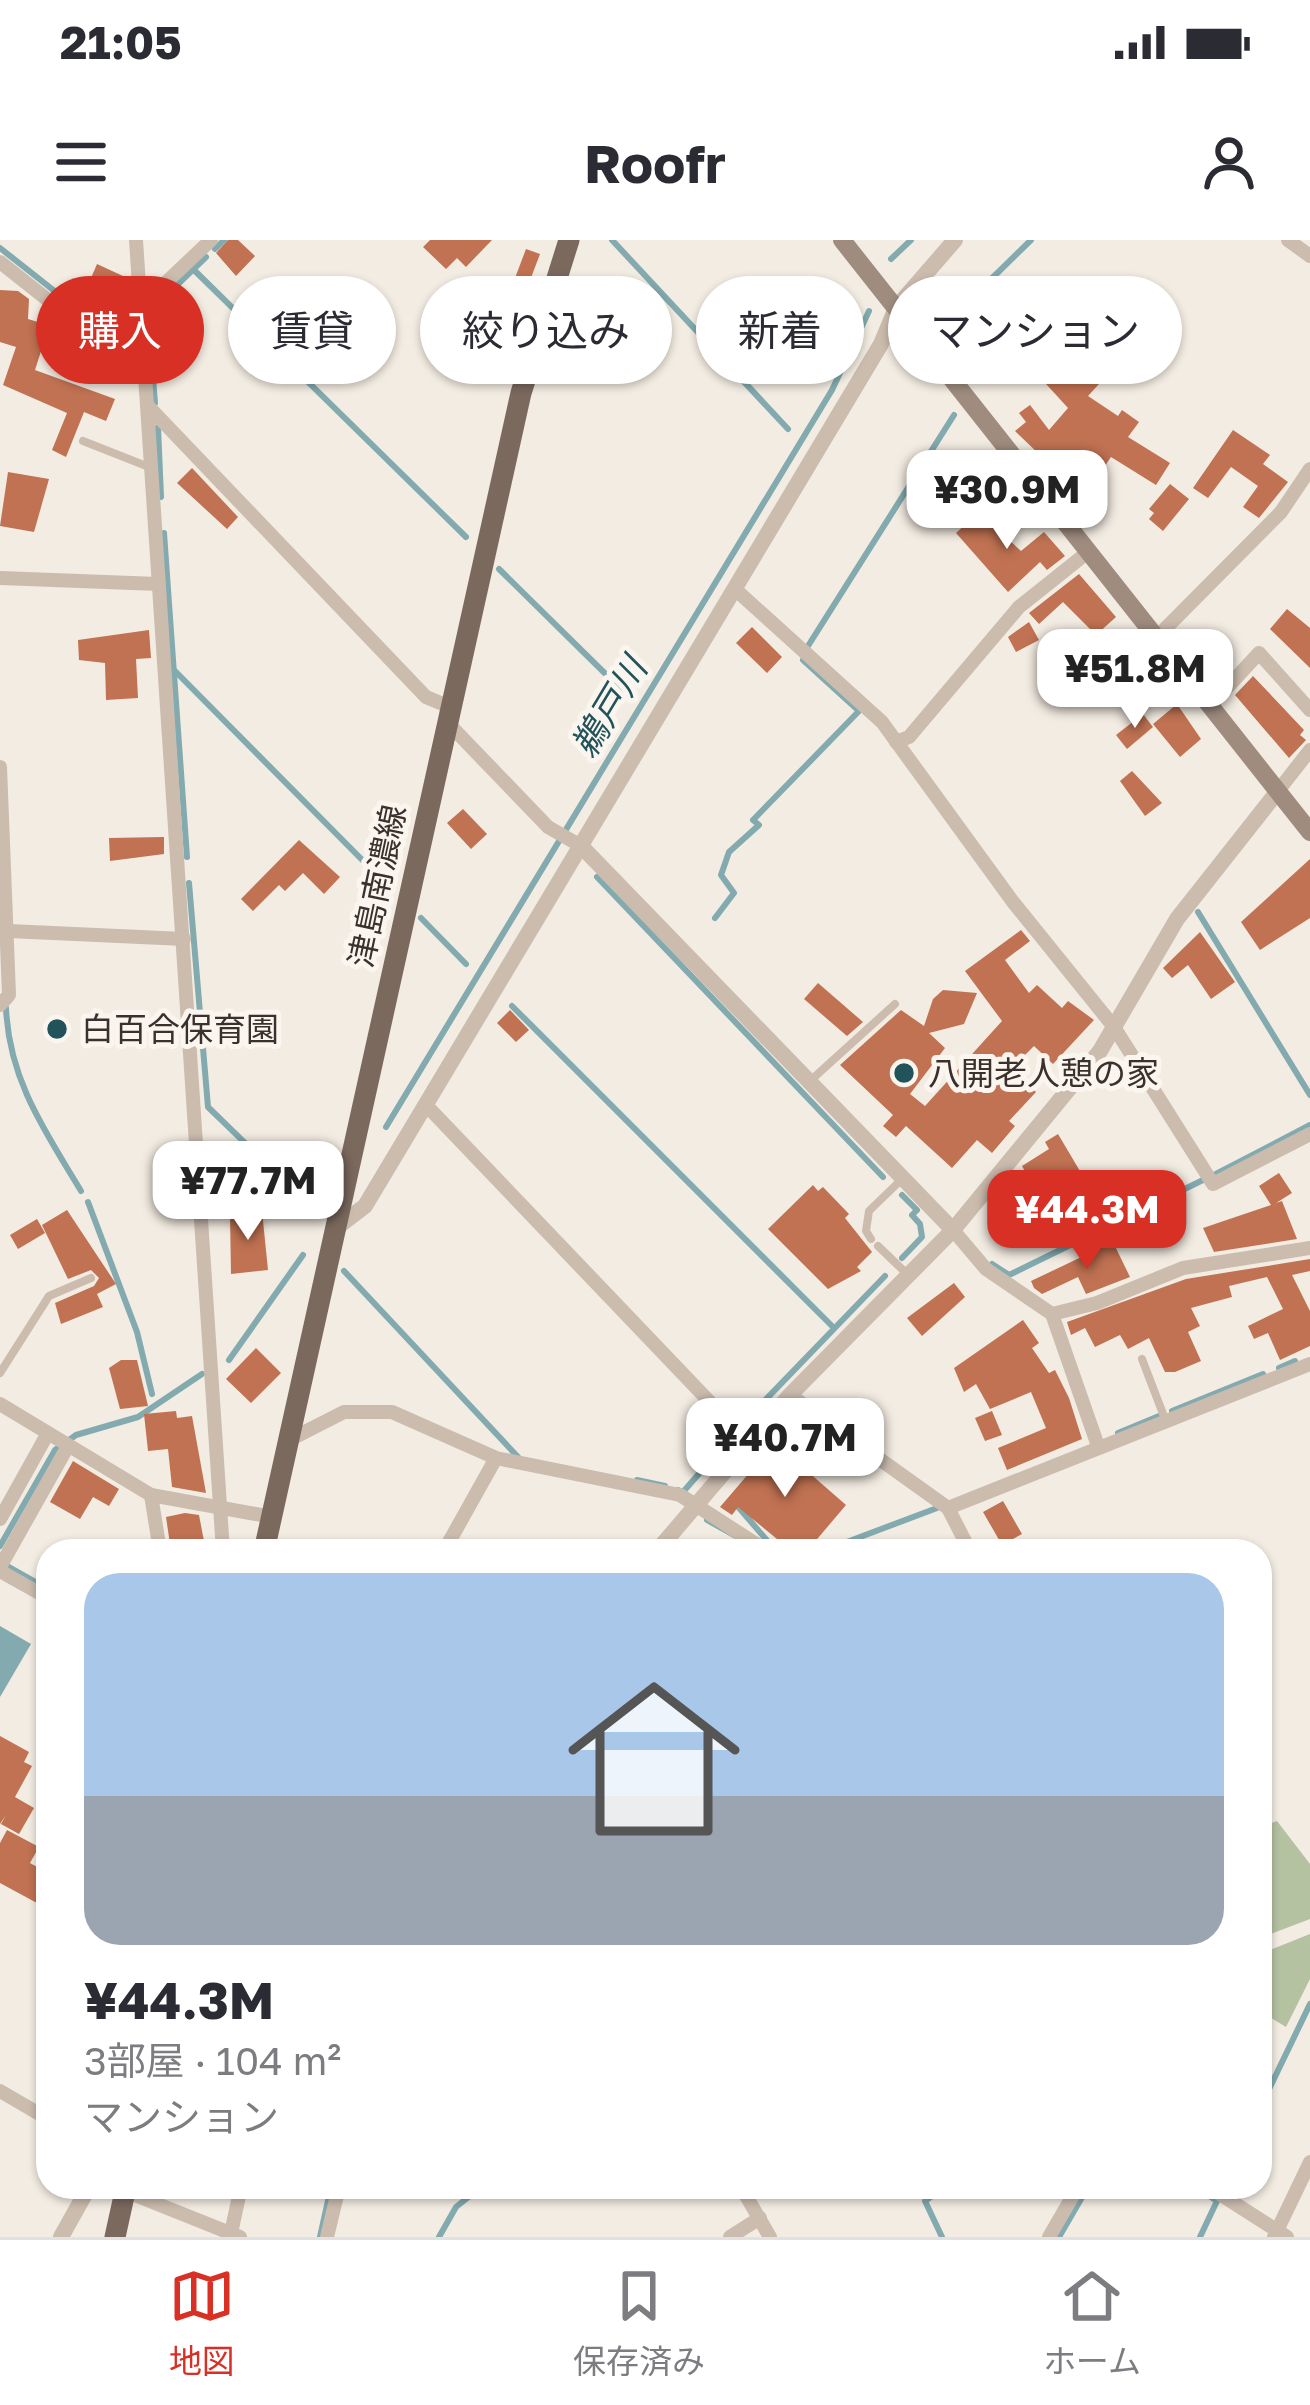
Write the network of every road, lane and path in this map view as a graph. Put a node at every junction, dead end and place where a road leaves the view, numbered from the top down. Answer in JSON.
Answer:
{"nodes":[{"id":1,"x":136,"y":240,"type":"edge"},
{"id":2,"x":211,"y":240,"type":"edge"},
{"id":3,"x":568,"y":240,"type":"edge"},
{"id":4,"x":842,"y":240,"type":"edge"},
{"id":5,"x":955,"y":240,"type":"edge"},
{"id":6,"x":1288,"y":240,"type":"edge"},
{"id":7,"x":1310,"y":256,"type":"edge"},
{"id":8,"x":0,"y":262,"type":"edge"},
{"id":9,"x":138,"y":276,"type":"edge"},
{"id":10,"x":173,"y":276,"type":"edge"},
{"id":11,"x":924,"y":276,"type":"edge"},
{"id":12,"x":36,"y":290,"type":"edge"},
{"id":13,"x":888,"y":298,"type":"edge"},
{"id":14,"x":888,"y":327,"type":"edge"},
{"id":15,"x":146,"y":384,"type":"edge"},
{"id":16,"x":956,"y":384,"type":"edge"},
{"id":17,"x":148,"y":406,"type":"junction"},
{"id":18,"x":83,"y":441,"type":"dead end"},
{"id":19,"x":151,"y":468,"type":"junction"},
{"id":20,"x":1310,"y":469,"type":"edge"},
{"id":21,"x":1088,"y":552,"type":"junction"},
{"id":22,"x":0,"y":578,"type":"edge"},
{"id":23,"x":158,"y":584,"type":"junction"},
{"id":24,"x":736,"y":590,"type":"junction"},
{"id":25,"x":1156,"y":638,"type":"junction"},
{"id":26,"x":1210,"y":706,"type":"junction"},
{"id":27,"x":1310,"y":710,"type":"edge"},
{"id":28,"x":448,"y":715,"type":"junction"},
{"id":29,"x":896,"y":742,"type":"junction"},
{"id":30,"x":1310,"y":750,"type":"edge"},
{"id":31,"x":0,"y":767,"type":"edge"},
{"id":32,"x":1278,"y":790,"type":"junction"},
{"id":33,"x":1310,"y":832,"type":"edge"},
{"id":34,"x":576,"y":844,"type":"junction"},
{"id":35,"x":9,"y":931,"type":"junction"},
{"id":36,"x":184,"y":939,"type":"junction"},
{"id":37,"x":895,"y":1004,"type":"dead end"},
{"id":38,"x":0,"y":1005,"type":"edge"},
{"id":39,"x":1114,"y":1027,"type":"junction"},
{"id":40,"x":809,"y":1082,"type":"junction"},
{"id":41,"x":425,"y":1106,"type":"junction"},
{"id":42,"x":1310,"y":1134,"type":"edge"},
{"id":43,"x":903,"y":1179,"type":"junction"},
{"id":44,"x":334,"y":1229,"type":"junction"},
{"id":45,"x":952,"y":1230,"type":"junction"},
{"id":46,"x":1310,"y":1248,"type":"edge"},
{"id":47,"x":908,"y":1276,"type":"junction"},
{"id":48,"x":91,"y":1278,"type":"dead end"},
{"id":49,"x":1052,"y":1314,"type":"junction"},
{"id":50,"x":1142,"y":1359,"type":"dead end"},
{"id":51,"x":1310,"y":1364,"type":"edge"},
{"id":52,"x":0,"y":1373,"type":"edge"},
{"id":53,"x":790,"y":1395,"type":"junction"},
{"id":54,"x":0,"y":1404,"type":"edge"},
{"id":55,"x":1166,"y":1420,"type":"junction"},
{"id":56,"x":57,"y":1439,"type":"junction"},
{"id":57,"x":289,"y":1440,"type":"junction"},
{"id":58,"x":748,"y":1442,"type":"junction"},
{"id":59,"x":1098,"y":1446,"type":"junction"},
{"id":60,"x":496,"y":1458,"type":"junction"},
{"id":61,"x":152,"y":1495,"type":"junction"},
{"id":62,"x":695,"y":1506,"type":"junction"},
{"id":63,"x":222,"y":1508,"type":"junction"},
{"id":64,"x":948,"y":1508,"type":"junction"},
{"id":65,"x":272,"y":1516,"type":"junction"},
{"id":66,"x":0,"y":1519,"type":"edge"},
{"id":67,"x":158,"y":1539,"type":"edge"},
{"id":68,"x":223,"y":1539,"type":"edge"},
{"id":69,"x":267,"y":1539,"type":"edge"},
{"id":70,"x":451,"y":1539,"type":"edge"},
{"id":71,"x":667,"y":1539,"type":"edge"},
{"id":72,"x":748,"y":1539,"type":"edge"},
{"id":73,"x":964,"y":1539,"type":"edge"},
{"id":74,"x":0,"y":1569,"type":"edge"},
{"id":75,"x":36,"y":1591,"type":"edge"},
{"id":76,"x":0,"y":2091,"type":"edge"},
{"id":77,"x":36,"y":2112,"type":"edge"},
{"id":78,"x":1310,"y":2162,"type":"edge"},
{"id":79,"x":82,"y":2199,"type":"edge"},
{"id":80,"x":124,"y":2199,"type":"edge"},
{"id":81,"x":149,"y":2199,"type":"edge"},
{"id":82,"x":240,"y":2199,"type":"edge"},
{"id":83,"x":337,"y":2199,"type":"edge"},
{"id":84,"x":749,"y":2199,"type":"edge"},
{"id":85,"x":1071,"y":2199,"type":"edge"},
{"id":86,"x":1226,"y":2199,"type":"edge"},
{"id":87,"x":760,"y":2218,"type":"junction"},
{"id":88,"x":1279,"y":2235,"type":"edge"},
{"id":89,"x":236,"y":2236,"type":"edge"},
{"id":90,"x":61,"y":2237,"type":"edge"},
{"id":91,"x":115,"y":2237,"type":"edge"},
{"id":92,"x":327,"y":2237,"type":"edge"},
{"id":93,"x":730,"y":2237,"type":"edge"},
{"id":94,"x":770,"y":2237,"type":"edge"},
{"id":95,"x":1049,"y":2237,"type":"edge"}],
"edges":[{"from":1,"to":9,"type":"street"},
{"from":2,"to":10,"type":"street"},
{"from":3,"to":28,"type":"main road","name":"津島南濃線"},
{"from":4,"to":13,"type":"main road"},
{"from":5,"to":11,"type":"street"},
{"from":6,"to":7,"type":"street"},
{"from":8,"to":12,"type":"street"},
{"from":14,"to":24,"type":"street"},
{"from":15,"to":17,"type":"street"},
{"from":16,"to":21,"type":"main road"},
{"from":17,"to":19,"type":"street"},
{"from":17,"to":28,"type":"street"},
{"from":18,"to":19,"type":"lane"},
{"from":19,"to":23,"type":"street"},
{"from":20,"to":25,"type":"street"},
{"from":21,"to":25,"type":"main road"},
{"from":21,"to":29,"type":"street"},
{"from":22,"to":23,"type":"street"},
{"from":23,"to":36,"type":"street"},
{"from":24,"to":29,"type":"street"},
{"from":24,"to":34,"type":"street"},
{"from":25,"to":26,"type":"main road"},
{"from":26,"to":27,"type":"street"},
{"from":26,"to":32,"type":"main road"},
{"from":28,"to":34,"type":"street"},
{"from":28,"to":44,"type":"main road","name":"津島南濃線"},
{"from":29,"to":39,"type":"street"},
{"from":30,"to":32,"type":"street"},
{"from":31,"to":35,"type":"street"},
{"from":32,"to":33,"type":"main road"},
{"from":32,"to":39,"type":"street"},
{"from":34,"to":40,"type":"street"},
{"from":34,"to":41,"type":"street"},
{"from":35,"to":36,"type":"street"},
{"from":35,"to":38,"type":"street"},
{"from":36,"to":63,"type":"street"},
{"from":37,"to":40,"type":"lane"},
{"from":39,"to":42,"type":"street"},
{"from":39,"to":45,"type":"street"},
{"from":40,"to":43,"type":"street"},
{"from":41,"to":44,"type":"street"},
{"from":41,"to":58,"type":"street"},
{"from":43,"to":45,"type":"street"},
{"from":43,"to":47,"type":"lane"},
{"from":44,"to":57,"type":"main road","name":"津島南濃線"},
{"from":45,"to":47,"type":"street"},
{"from":45,"to":49,"type":"street"},
{"from":46,"to":49,"type":"street"},
{"from":47,"to":53,"type":"street"},
{"from":48,"to":52,"type":"lane"},
{"from":49,"to":59,"type":"street"},
{"from":50,"to":55,"type":"lane"},
{"from":51,"to":55,"type":"street"},
{"from":53,"to":58,"type":"street"},
{"from":53,"to":64,"type":"street"},
{"from":54,"to":56,"type":"street"},
{"from":55,"to":59,"type":"street"},
{"from":56,"to":61,"type":"street"},
{"from":56,"to":66,"type":"street"},
{"from":56,"to":74,"type":"street"},
{"from":57,"to":60,"type":"street"},
{"from":57,"to":65,"type":"main road","name":"津島南濃線"},
{"from":58,"to":62,"type":"street"},
{"from":59,"to":64,"type":"street"},
{"from":60,"to":62,"type":"street"},
{"from":60,"to":70,"type":"street"},
{"from":61,"to":63,"type":"street"},
{"from":61,"to":67,"type":"street"},
{"from":62,"to":71,"type":"street"},
{"from":62,"to":72,"type":"street"},
{"from":63,"to":65,"type":"street"},
{"from":63,"to":68,"type":"street"},
{"from":64,"to":73,"type":"street"},
{"from":65,"to":69,"type":"main road","name":"津島南濃線"},
{"from":74,"to":75,"type":"street"},
{"from":76,"to":77,"type":"street"},
{"from":78,"to":88,"type":"street"},
{"from":79,"to":90,"type":"street"},
{"from":80,"to":91,"type":"main road"},
{"from":81,"to":89,"type":"street"},
{"from":82,"to":89,"type":"street"},
{"from":83,"to":92,"type":"street"},
{"from":84,"to":87,"type":"street"},
{"from":85,"to":95,"type":"street"},
{"from":86,"to":88,"type":"street"},
{"from":87,"to":93,"type":"street"},
{"from":87,"to":94,"type":"street"}]}
